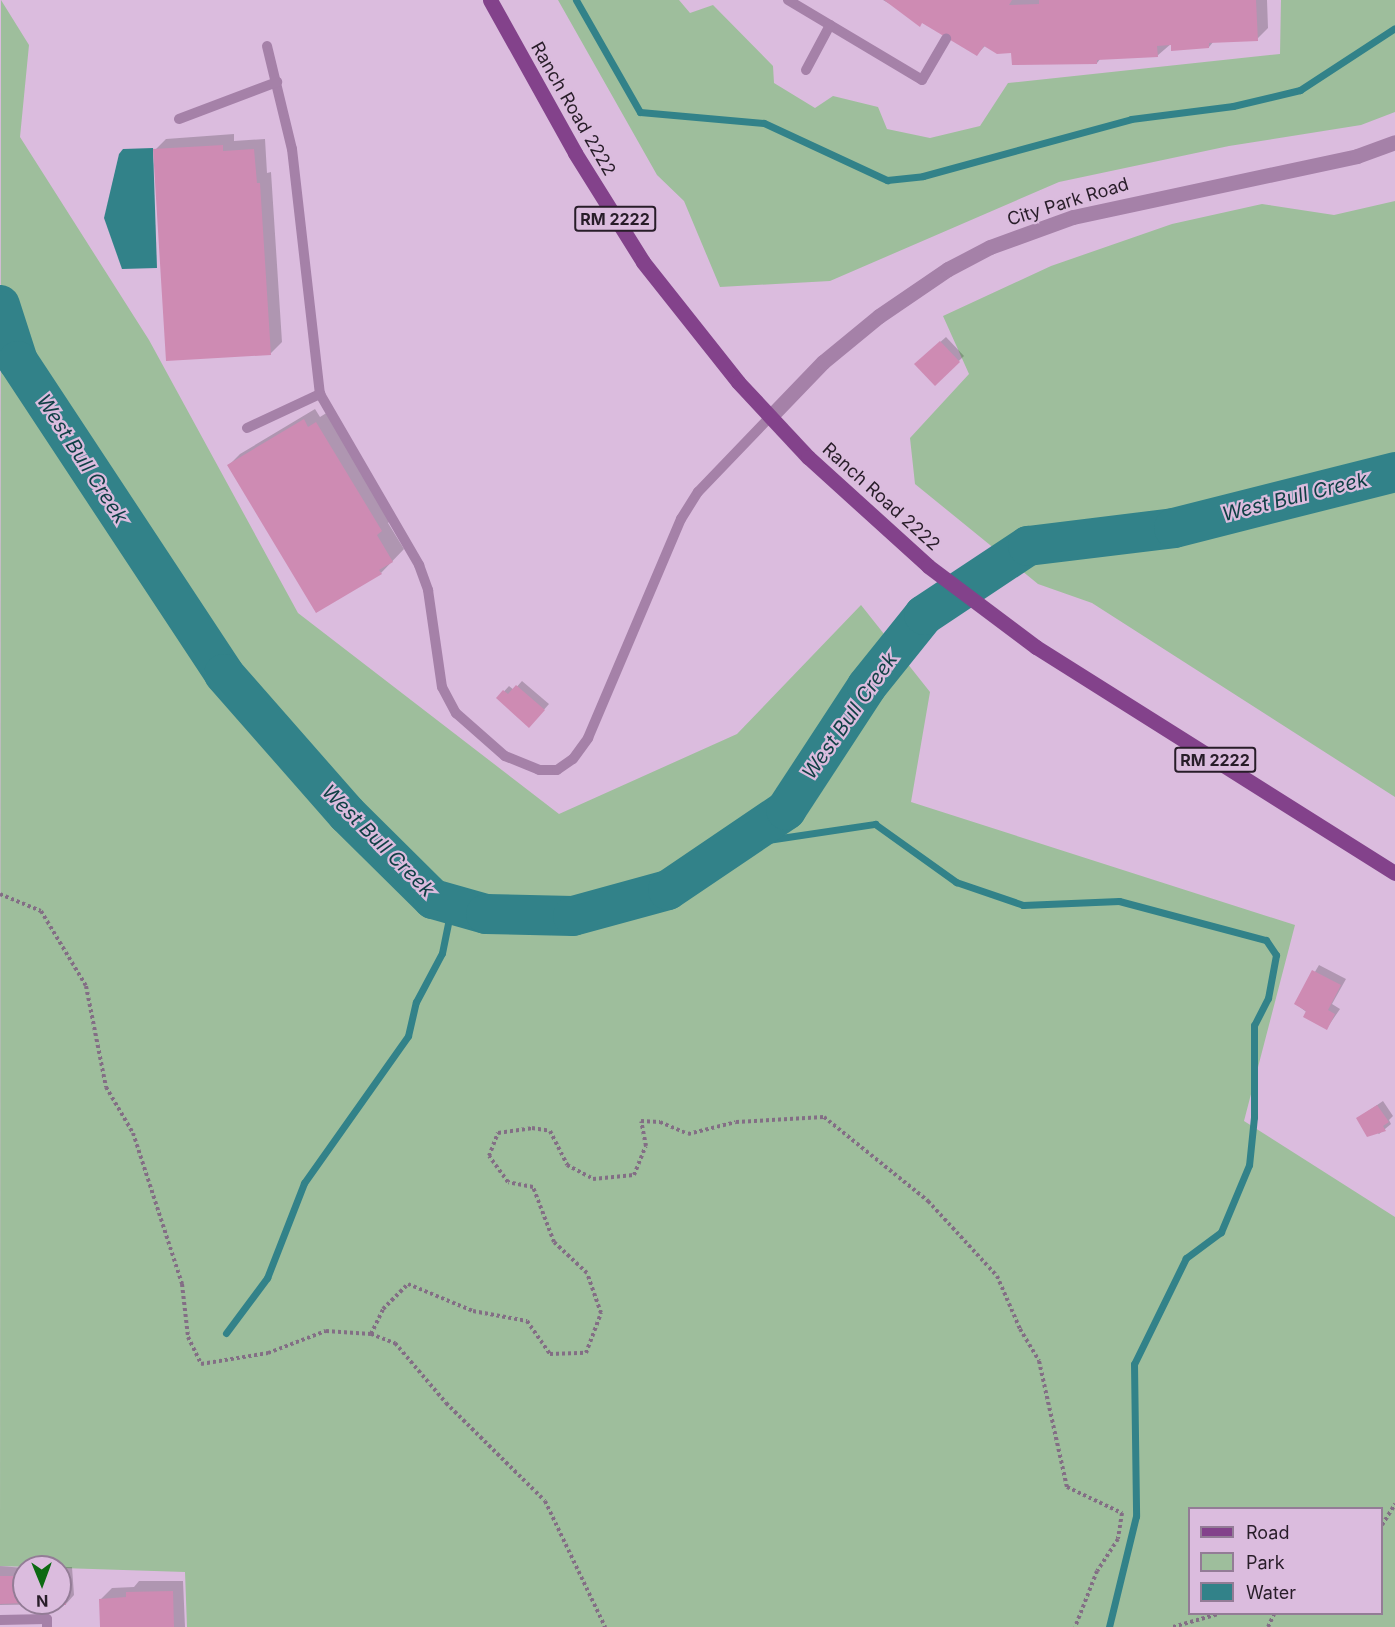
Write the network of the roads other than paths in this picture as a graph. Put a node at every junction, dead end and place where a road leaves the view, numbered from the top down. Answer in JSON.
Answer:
{"nodes":[{"id":1,"x":490,"y":0,"type":"edge"},
{"id":2,"x":499,"y":0,"type":"edge"},
{"id":3,"x":788,"y":0,"type":"edge"},
{"id":4,"x":503,"y":24,"type":"junction"},
{"id":5,"x":830,"y":25,"type":"junction"},
{"id":6,"x":946,"y":39,"type":"dead end"},
{"id":7,"x":267,"y":46,"type":"dead end"},
{"id":8,"x":806,"y":70,"type":"dead end"},
{"id":9,"x":277,"y":82,"type":"junction"},
{"id":10,"x":179,"y":118,"type":"dead end"},
{"id":11,"x":1395,"y":142,"type":"edge"},
{"id":12,"x":320,"y":394,"type":"junction"},
{"id":13,"x":770,"y":417,"type":"junction"},
{"id":14,"x":247,"y":428,"type":"dead end"},
{"id":15,"x":1395,"y":873,"type":"edge"},
{"id":16,"x":0,"y":1620,"type":"edge"},
{"id":17,"x":47,"y":1627,"type":"edge"}],
"edges":[{"from":1,"to":4,"type":"main road","name":"Ranch Road 2222","number":"RM 2222"},
{"from":2,"to":4,"type":"lane"},
{"from":3,"to":5,"type":"lane"},
{"from":4,"to":13,"type":"main road","name":"Ranch Road 2222","number":"RM 2222"},
{"from":5,"to":6,"type":"lane"},
{"from":5,"to":8,"type":"lane"},
{"from":7,"to":9,"type":"lane"},
{"from":9,"to":10,"type":"lane"},
{"from":9,"to":12,"type":"lane"},
{"from":11,"to":13,"type":"street","name":"City Park Road"},
{"from":12,"to":13,"type":"lane"},
{"from":12,"to":14,"type":"lane"},
{"from":13,"to":15,"type":"main road","name":"Ranch Road 2222","number":"RM 2222"},
{"from":16,"to":17,"type":"lane"}]}
